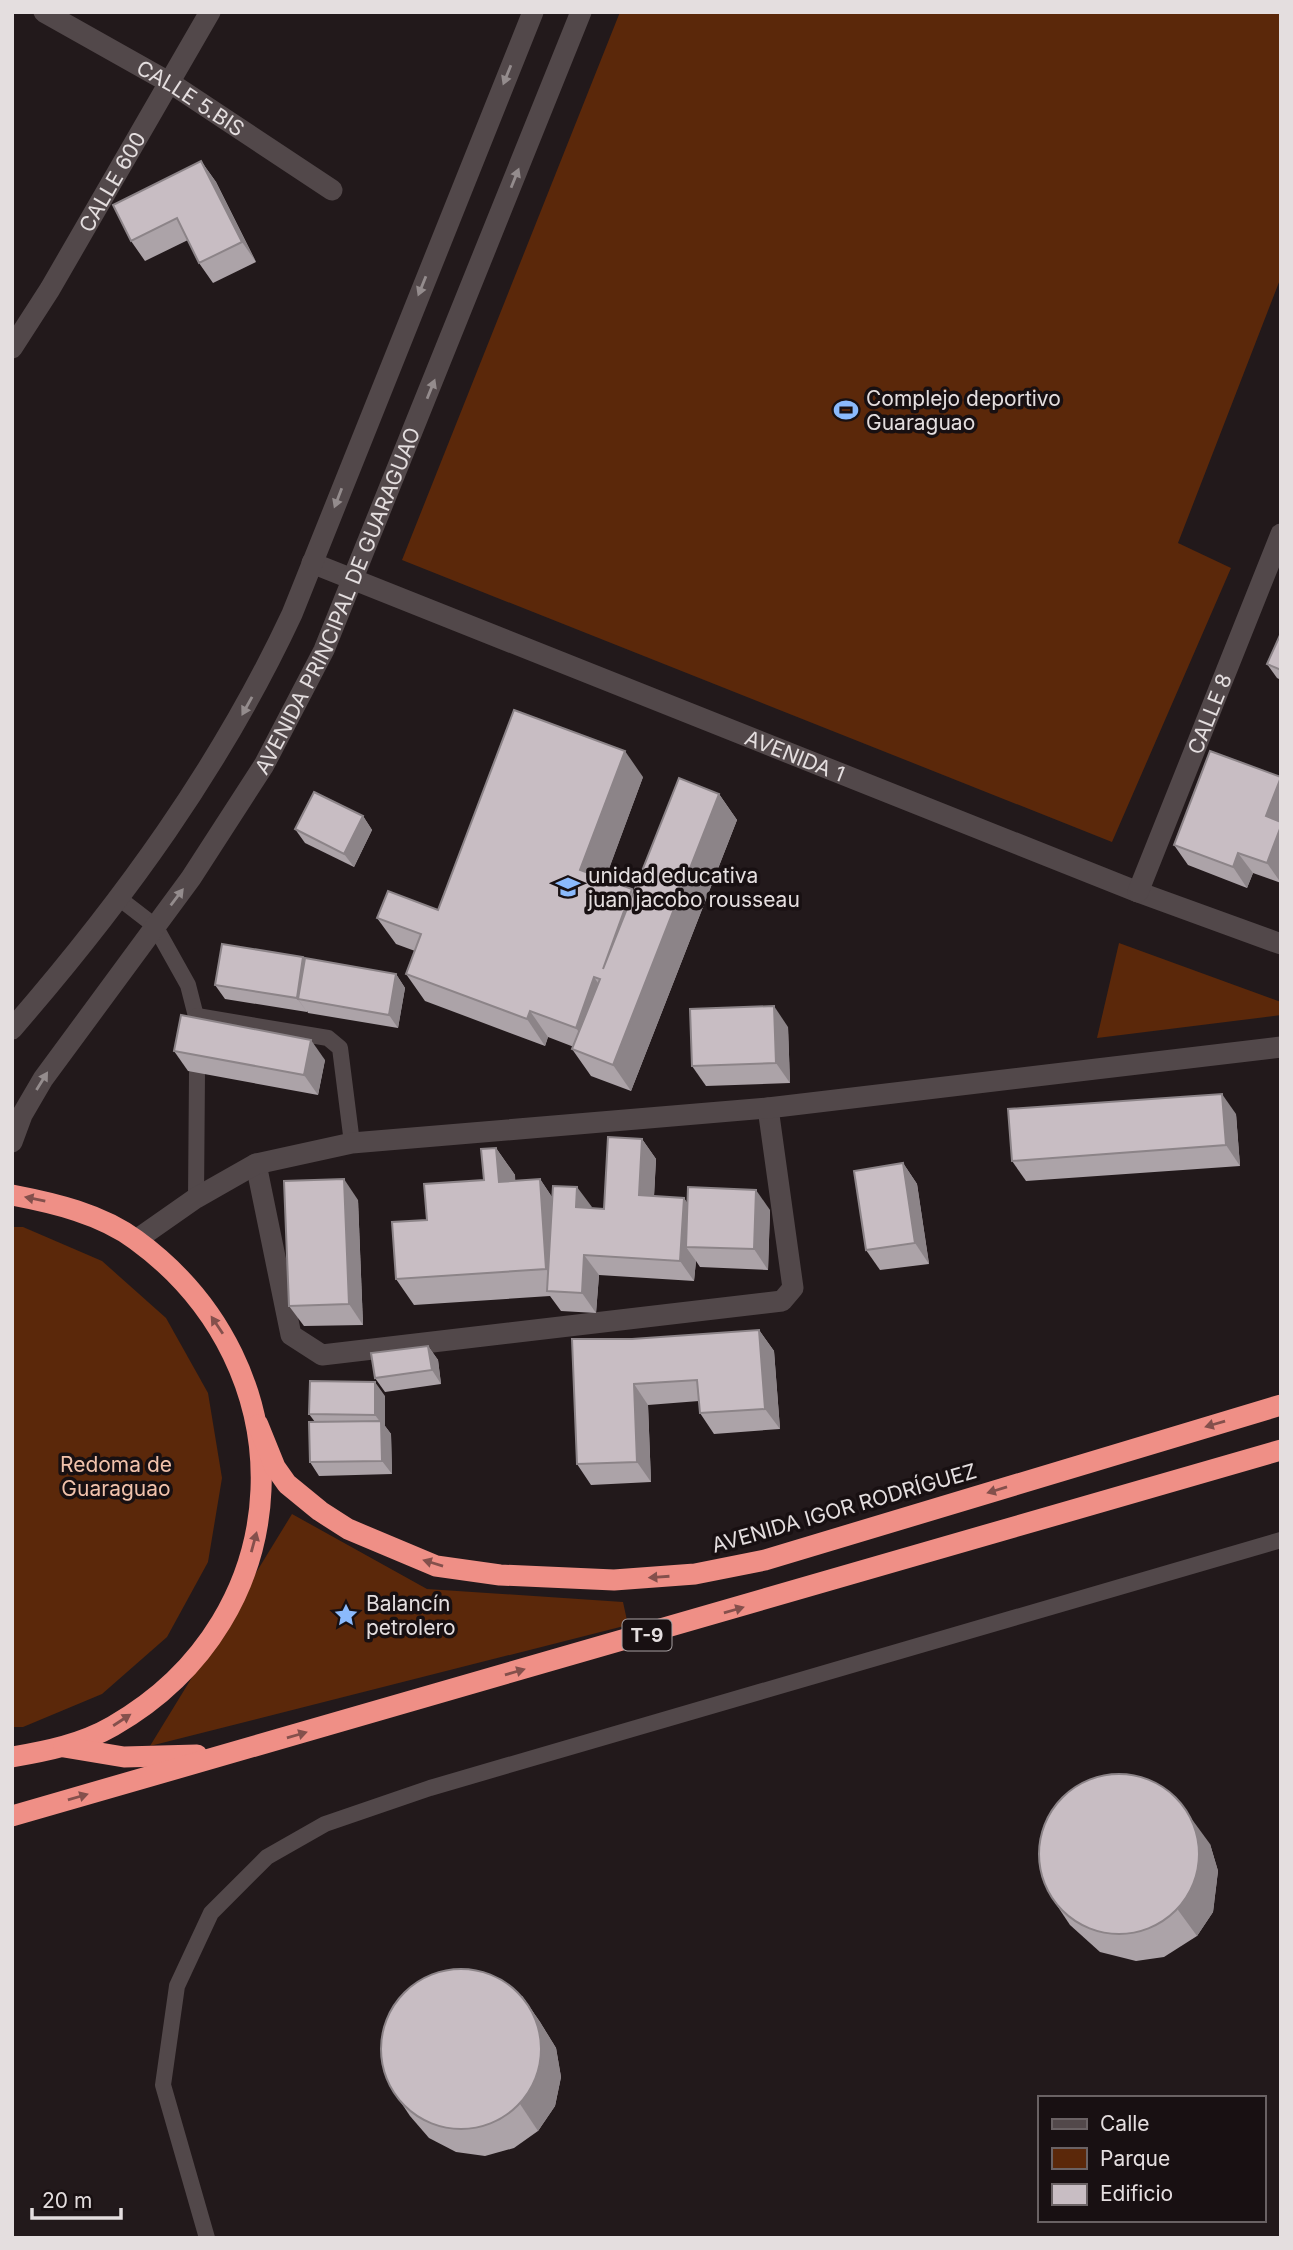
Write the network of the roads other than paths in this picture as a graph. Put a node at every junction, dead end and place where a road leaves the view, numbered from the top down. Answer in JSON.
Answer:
{"nodes":[{"id":1,"x":44,"y":12,"type":"edge"},
{"id":2,"x":211,"y":12,"type":"edge"},
{"id":3,"x":533,"y":12,"type":"edge"},
{"id":4,"x":581,"y":12,"type":"edge"},
{"id":5,"x":172,"y":83,"type":"junction"},
{"id":6,"x":332,"y":190,"type":"dead end"},
{"id":7,"x":12,"y":348,"type":"edge"},
{"id":8,"x":1281,"y":534,"type":"edge"},
{"id":9,"x":312,"y":562,"type":"junction"},
{"id":10,"x":354,"y":577,"type":"junction"},
{"id":11,"x":1138,"y":892,"type":"junction"},
{"id":12,"x":120,"y":899,"type":"junction"},
{"id":13,"x":155,"y":926,"type":"junction"},
{"id":14,"x":1281,"y":944,"type":"edge"},
{"id":15,"x":197,"y":1016,"type":"junction"},
{"id":16,"x":12,"y":1029,"type":"edge"},
{"id":17,"x":199,"y":1036,"type":"edge"},
{"id":18,"x":1281,"y":1047,"type":"edge"},
{"id":19,"x":197,"y":1073,"type":"edge"},
{"id":20,"x":768,"y":1108,"type":"junction"},
{"id":21,"x":12,"y":1142,"type":"edge"},
{"id":22,"x":352,"y":1143,"type":"junction"},
{"id":23,"x":256,"y":1164,"type":"junction"},
{"id":24,"x":12,"y":1195,"type":"edge"},
{"id":25,"x":195,"y":1198,"type":"junction"},
{"id":26,"x":136,"y":1240,"type":"junction"},
{"id":27,"x":1281,"y":1405,"type":"edge"},
{"id":28,"x":258,"y":1425,"type":"junction"},
{"id":29,"x":1281,"y":1450,"type":"edge"},
{"id":30,"x":1281,"y":1540,"type":"edge"},
{"id":31,"x":58,"y":1748,"type":"junction"},
{"id":32,"x":230,"y":1754,"type":"junction"},
{"id":33,"x":12,"y":1757,"type":"edge"},
{"id":34,"x":12,"y":1769,"type":"edge"},
{"id":35,"x":12,"y":1816,"type":"edge"},
{"id":36,"x":207,"y":2238,"type":"edge"}],
"edges":[{"from":1,"to":5,"type":"street","name":"CALLE 5.BIS"},
{"from":2,"to":5,"type":"street","name":"CALLE 600"},
{"from":3,"to":9,"type":"street","name":"AVENIDA PRINCIPAL DE GUARAGUAO","one_way":true},
{"from":10,"to":4,"type":"street","name":"AVENIDA PRINCIPAL DE GUARAGUAO","one_way":true},
{"from":5,"to":6,"type":"street","name":"CALLE 5.BIS"},
{"from":5,"to":7,"type":"street","name":"CALLE 600"},
{"from":8,"to":11,"type":"street","name":"CALLE 8"},
{"from":9,"to":10,"type":"street","name":"AVENIDA 1"},
{"from":9,"to":12,"type":"street","name":"AVENIDA PRINCIPAL DE GUARAGUAO","one_way":true},
{"from":10,"to":11,"type":"street","name":"AVENIDA 1"},
{"from":13,"to":10,"type":"street","name":"AVENIDA PRINCIPAL DE GUARAGUAO","one_way":true},
{"from":11,"to":14,"type":"street","name":"AVENIDA 1"},
{"from":12,"to":13,"type":"lane"},
{"from":12,"to":16,"type":"street","name":"AVENIDA PRINCIPAL DE GUARAGUAO"},
{"from":13,"to":15,"type":"lane"},
{"from":21,"to":13,"type":"street","name":"AVENIDA PRINCIPAL DE GUARAGUAO","one_way":true},
{"from":15,"to":17,"type":"lane"},
{"from":15,"to":22,"type":"lane"},
{"from":18,"to":20,"type":"street"},
{"from":19,"to":25,"type":"lane"},
{"from":20,"to":22,"type":"street"},
{"from":20,"to":23,"type":"street"},
{"from":22,"to":23,"type":"street"},
{"from":23,"to":25,"type":"street"},
{"from":26,"to":24,"type":"highway","number":"T-9","one_way":true},
{"from":25,"to":26,"type":"street"},
{"from":28,"to":26,"type":"highway","number":"T-9","one_way":true},
{"from":27,"to":28,"type":"highway","name":"AVENIDA IGOR RODRÍGUEZ","number":"T-9","one_way":true},
{"from":31,"to":28,"type":"highway","number":"T-9","one_way":true},
{"from":32,"to":29,"type":"highway","number":"T-9","one_way":true},
{"from":30,"to":36,"type":"lane"},
{"from":31,"to":32,"type":"highway","number":"T-9"},
{"from":31,"to":33,"type":"highway","number":"T-9"},
{"from":31,"to":34,"type":"highway","number":"T-9"},
{"from":35,"to":32,"type":"highway","number":"T-9","one_way":true}]}
